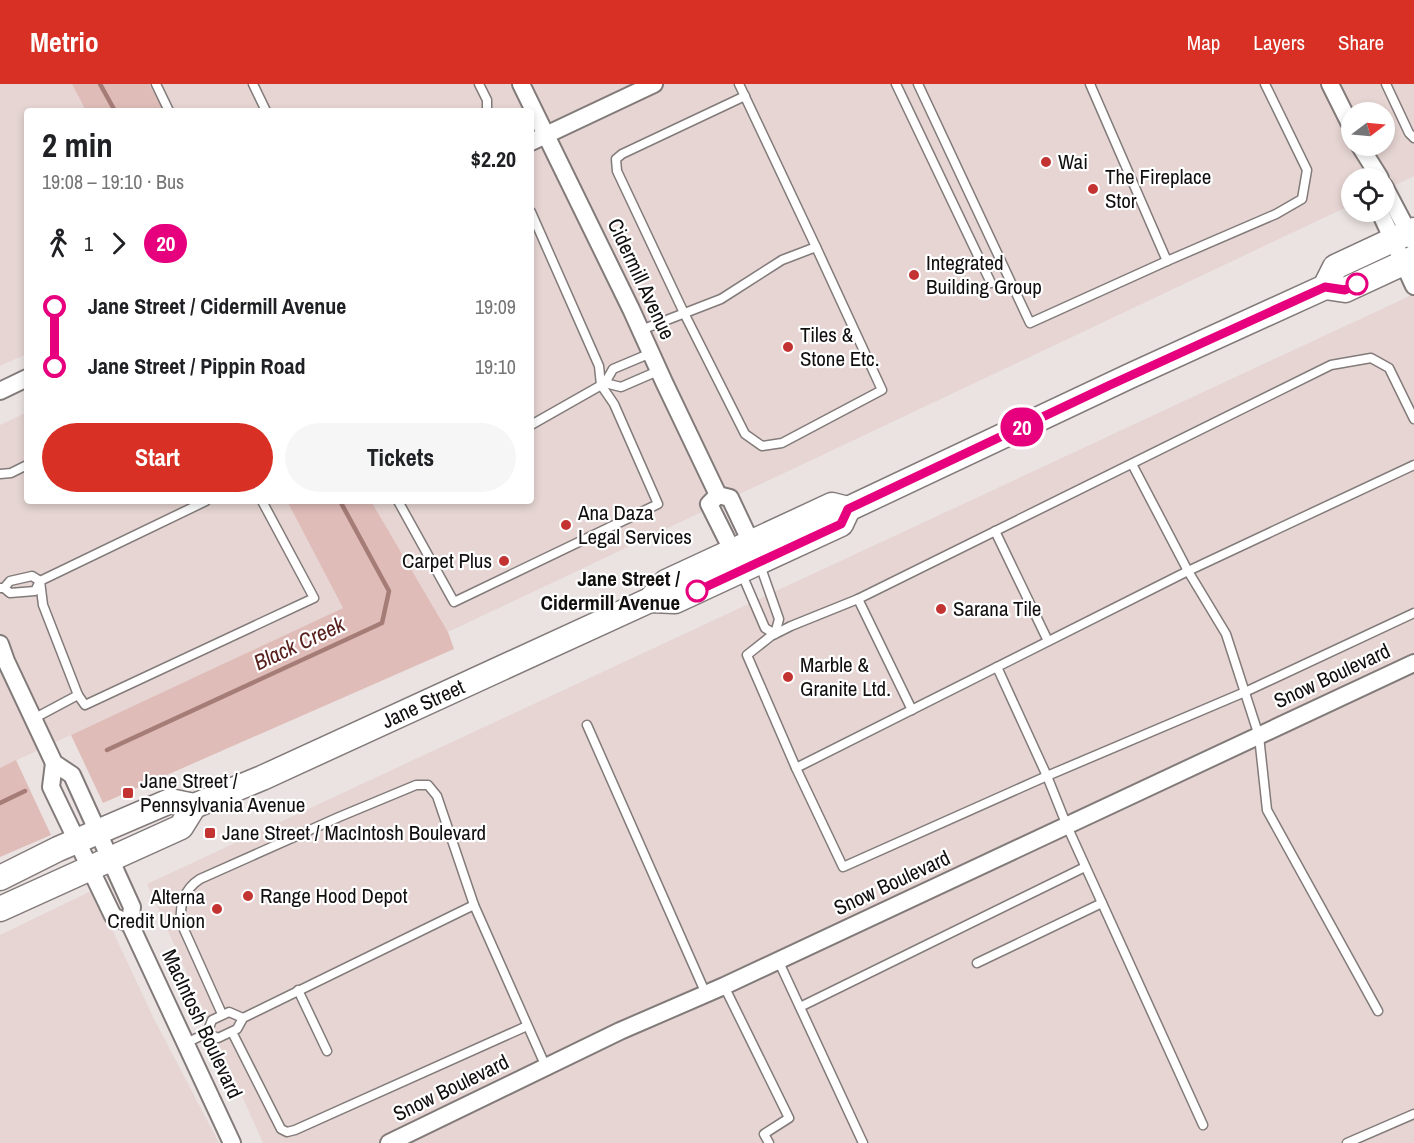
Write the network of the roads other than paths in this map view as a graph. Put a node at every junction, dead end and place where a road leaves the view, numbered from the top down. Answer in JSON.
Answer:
{"nodes":[{"id":1,"x":156,"y":84,"type":"edge"},
{"id":2,"x":253,"y":84,"type":"edge"},
{"id":3,"x":479,"y":84,"type":"edge"},
{"id":4,"x":521,"y":84,"type":"edge"},
{"id":5,"x":654,"y":84,"type":"edge"},
{"id":6,"x":739,"y":84,"type":"edge"},
{"id":7,"x":896,"y":84,"type":"edge"},
{"id":8,"x":918,"y":84,"type":"edge"},
{"id":9,"x":1090,"y":84,"type":"edge"},
{"id":10,"x":1265,"y":84,"type":"edge"},
{"id":11,"x":1330,"y":84,"type":"edge"},
{"id":12,"x":1386,"y":84,"type":"edge"},
{"id":13,"x":745,"y":96,"type":"junction"},
{"id":14,"x":1341,"y":106,"type":"edge"},
{"id":15,"x":168,"y":108,"type":"edge"},
{"id":16,"x":265,"y":108,"type":"edge"},
{"id":17,"x":487,"y":108,"type":"edge"},
{"id":18,"x":529,"y":108,"type":"edge"},
{"id":19,"x":538,"y":138,"type":"edge"},
{"id":20,"x":1414,"y":138,"type":"edge"},
{"id":21,"x":1395,"y":213,"type":"edge"},
{"id":22,"x":534,"y":219,"type":"edge"},
{"id":23,"x":1389,"y":222,"type":"edge"},
{"id":24,"x":1408,"y":244,"type":"edge"},
{"id":25,"x":816,"y":246,"type":"junction"},
{"id":26,"x":1167,"y":261,"type":"junction"},
{"id":27,"x":991,"y":283,"type":"dead end"},
{"id":28,"x":1414,"y":286,"type":"edge"},
{"id":29,"x":684,"y":313,"type":"junction"},
{"id":30,"x":641,"y":330,"type":"junction"},
{"id":31,"x":651,"y":353,"type":"junction"},
{"id":32,"x":658,"y":371,"type":"junction"},
{"id":33,"x":24,"y":379,"type":"edge"},
{"id":34,"x":603,"y":384,"type":"junction"},
{"id":35,"x":0,"y":391,"type":"edge"},
{"id":36,"x":534,"y":415,"type":"edge"},
{"id":37,"x":543,"y":419,"type":"junction"},
{"id":38,"x":1414,"y":419,"type":"edge"},
{"id":39,"x":534,"y":424,"type":"edge"},
{"id":40,"x":1132,"y":464,"type":"junction"},
{"id":41,"x":1414,"y":465,"type":"edge"},
{"id":42,"x":24,"y":466,"type":"edge"},
{"id":43,"x":0,"y":474,"type":"edge"},
{"id":44,"x":200,"y":504,"type":"edge"},
{"id":45,"x":264,"y":504,"type":"edge"},
{"id":46,"x":400,"y":504,"type":"edge"},
{"id":47,"x":995,"y":531,"type":"junction"},
{"id":48,"x":746,"y":557,"type":"junction"},
{"id":49,"x":1188,"y":571,"type":"junction"},
{"id":50,"x":40,"y":582,"type":"junction"},
{"id":51,"x":2,"y":588,"type":"edge"},
{"id":52,"x":858,"y":599,"type":"junction"},
{"id":53,"x":1414,"y":613,"type":"edge"},
{"id":54,"x":775,"y":634,"type":"junction"},
{"id":55,"x":1048,"y":641,"type":"junction"},
{"id":56,"x":0,"y":644,"type":"edge"},
{"id":57,"x":1414,"y":663,"type":"edge"},
{"id":58,"x":997,"y":667,"type":"junction"},
{"id":59,"x":1245,"y":692,"type":"junction"},
{"id":60,"x":78,"y":695,"type":"junction"},
{"id":61,"x":912,"y":710,"type":"junction"},
{"id":62,"x":33,"y":719,"type":"junction"},
{"id":63,"x":587,"y":725,"type":"dead end"},
{"id":64,"x":1259,"y":736,"type":"junction"},
{"id":65,"x":54,"y":763,"type":"junction"},
{"id":66,"x":796,"y":768,"type":"junction"},
{"id":67,"x":1047,"y":776,"type":"junction"},
{"id":68,"x":194,"y":806,"type":"junction"},
{"id":69,"x":1067,"y":826,"type":"junction"},
{"id":70,"x":88,"y":837,"type":"junction"},
{"id":71,"x":101,"y":863,"type":"junction"},
{"id":72,"x":1085,"y":867,"type":"junction"},
{"id":73,"x":0,"y":878,"type":"edge"},
{"id":74,"x":1102,"y":903,"type":"junction"},
{"id":75,"x":474,"y":905,"type":"junction"},
{"id":76,"x":0,"y":909,"type":"edge"},
{"id":77,"x":778,"y":960,"type":"junction"},
{"id":78,"x":977,"y":963,"type":"dead end"},
{"id":79,"x":724,"y":986,"type":"junction"},
{"id":80,"x":298,"y":990,"type":"junction"},
{"id":81,"x":706,"y":994,"type":"junction"},
{"id":82,"x":800,"y":1007,"type":"junction"},
{"id":83,"x":1378,"y":1011,"type":"dead end"},
{"id":84,"x":222,"y":1014,"type":"junction"},
{"id":85,"x":243,"y":1017,"type":"junction"},
{"id":86,"x":527,"y":1026,"type":"junction"},
{"id":87,"x":232,"y":1032,"type":"junction"},
{"id":88,"x":207,"y":1033,"type":"junction"},
{"id":89,"x":186,"y":1042,"type":"junction"},
{"id":90,"x":327,"y":1051,"type":"dead end"},
{"id":91,"x":546,"y":1068,"type":"junction"},
{"id":92,"x":1414,"y":1114,"type":"edge"},
{"id":93,"x":1203,"y":1125,"type":"dead end"},
{"id":94,"x":232,"y":1143,"type":"edge"},
{"id":95,"x":389,"y":1143,"type":"edge"},
{"id":96,"x":769,"y":1143,"type":"edge"},
{"id":97,"x":863,"y":1143,"type":"edge"},
{"id":98,"x":1347,"y":1143,"type":"edge"}],
"edges":[{"from":1,"to":15,"type":"lane"},
{"from":2,"to":16,"type":"lane"},
{"from":3,"to":17,"type":"lane"},
{"from":4,"to":18,"type":"street","name":"Cidermill Avenue"},
{"from":5,"to":19,"type":"street"},
{"from":6,"to":13,"type":"lane"},
{"from":7,"to":27,"type":"lane"},
{"from":8,"to":26,"type":"lane"},
{"from":9,"to":26,"type":"lane"},
{"from":10,"to":26,"type":"lane"},
{"from":11,"to":14,"type":"street"},
{"from":12,"to":20,"type":"lane"},
{"from":13,"to":25,"type":"lane"},
{"from":13,"to":29,"type":"lane"},
{"from":19,"to":30,"type":"street","name":"Cidermill Avenue"},
{"from":21,"to":24,"type":"street"},
{"from":22,"to":34,"type":"lane"},
{"from":23,"to":24,"type":"street"},
{"from":24,"to":28,"type":"street"},
{"from":24,"to":48,"type":"main road","name":"Jane Street"},
{"from":25,"to":29,"type":"lane"},
{"from":25,"to":29,"type":"lane"},
{"from":29,"to":30,"type":"lane"},
{"from":30,"to":31,"type":"street","name":"Cidermill Avenue"},
{"from":31,"to":32,"type":"street","name":"Cidermill Avenue"},
{"from":31,"to":34,"type":"lane"},
{"from":32,"to":34,"type":"lane"},
{"from":32,"to":48,"type":"street","name":"Cidermill Avenue"},
{"from":33,"to":35,"type":"street"},
{"from":34,"to":37,"type":"lane"},
{"from":34,"to":46,"type":"lane"},
{"from":36,"to":37,"type":"lane"},
{"from":37,"to":39,"type":"lane"},
{"from":38,"to":40,"type":"lane"},
{"from":40,"to":47,"type":"lane"},
{"from":40,"to":49,"type":"lane"},
{"from":41,"to":49,"type":"lane"},
{"from":42,"to":43,"type":"lane"},
{"from":44,"to":50,"type":"lane"},
{"from":45,"to":60,"type":"lane"},
{"from":47,"to":52,"type":"lane"},
{"from":47,"to":55,"type":"lane"},
{"from":48,"to":54,"type":"lane"},
{"from":48,"to":54,"type":"lane"},
{"from":48,"to":68,"type":"main road","name":"Jane Street"},
{"from":49,"to":55,"type":"lane"},
{"from":49,"to":59,"type":"lane"},
{"from":50,"to":51,"type":"lane"},
{"from":50,"to":51,"type":"lane"},
{"from":50,"to":60,"type":"lane"},
{"from":52,"to":54,"type":"lane"},
{"from":52,"to":61,"type":"lane"},
{"from":53,"to":59,"type":"lane"},
{"from":54,"to":66,"type":"lane"},
{"from":55,"to":58,"type":"lane"},
{"from":56,"to":62,"type":"street"},
{"from":57,"to":64,"type":"street","name":"Snow Boulevard"},
{"from":58,"to":61,"type":"lane"},
{"from":58,"to":67,"type":"lane"},
{"from":59,"to":64,"type":"lane"},
{"from":59,"to":67,"type":"lane"},
{"from":60,"to":62,"type":"lane"},
{"from":61,"to":66,"type":"lane"},
{"from":62,"to":65,"type":"street"},
{"from":63,"to":81,"type":"lane"},
{"from":64,"to":69,"type":"street","name":"Snow Boulevard"},
{"from":64,"to":83,"type":"lane"},
{"from":65,"to":70,"type":"street"},
{"from":65,"to":70,"type":"street"},
{"from":66,"to":67,"type":"lane"},
{"from":67,"to":69,"type":"lane"},
{"from":68,"to":70,"type":"main road","name":"Jane Street"},
{"from":68,"to":71,"type":"main road"},
{"from":69,"to":72,"type":"lane"},
{"from":69,"to":77,"type":"street","name":"Snow Boulevard"},
{"from":70,"to":71,"type":"street","name":"MacIntosh Boulevard"},
{"from":70,"to":73,"type":"main road","name":"Jane Street"},
{"from":71,"to":76,"type":"main road"},
{"from":71,"to":89,"type":"street","name":"MacIntosh Boulevard"},
{"from":72,"to":74,"type":"lane"},
{"from":72,"to":82,"type":"lane"},
{"from":74,"to":78,"type":"lane"},
{"from":74,"to":93,"type":"lane"},
{"from":75,"to":80,"type":"lane"},
{"from":75,"to":84,"type":"lane"},
{"from":75,"to":86,"type":"lane"},
{"from":77,"to":79,"type":"street","name":"Snow Boulevard"},
{"from":77,"to":82,"type":"lane"},
{"from":79,"to":81,"type":"street","name":"Snow Boulevard"},
{"from":79,"to":96,"type":"lane"},
{"from":80,"to":85,"type":"lane"},
{"from":80,"to":90,"type":"lane"},
{"from":81,"to":91,"type":"street","name":"Snow Boulevard"},
{"from":82,"to":97,"type":"lane"},
{"from":84,"to":85,"type":"lane"},
{"from":84,"to":88,"type":"lane"},
{"from":85,"to":87,"type":"lane"},
{"from":86,"to":87,"type":"lane"},
{"from":86,"to":91,"type":"lane"},
{"from":87,"to":88,"type":"lane"},
{"from":88,"to":89,"type":"lane"},
{"from":89,"to":94,"type":"street","name":"MacIntosh Boulevard"},
{"from":91,"to":95,"type":"street","name":"Snow Boulevard"},
{"from":92,"to":98,"type":"lane"}]}
